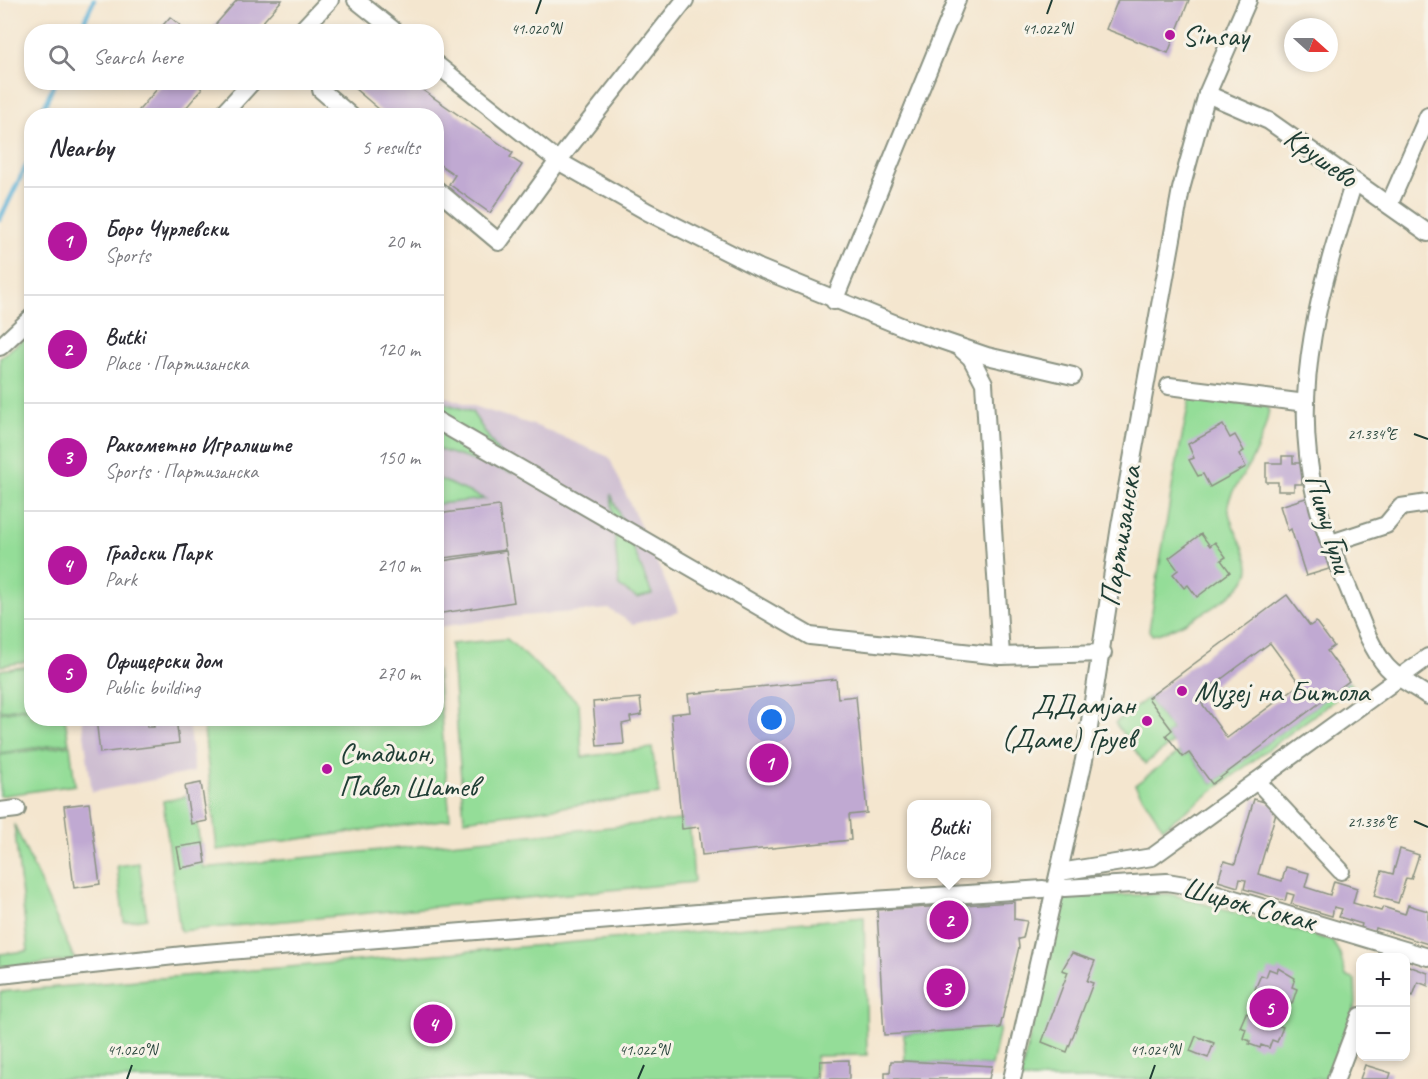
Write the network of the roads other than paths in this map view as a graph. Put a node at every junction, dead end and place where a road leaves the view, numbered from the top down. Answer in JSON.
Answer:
{"nodes":[{"id":1,"x":330,"y":0,"type":"edge"},
{"id":2,"x":356,"y":0,"type":"edge"},
{"id":3,"x":685,"y":0,"type":"edge"},
{"id":4,"x":957,"y":0,"type":"edge"},
{"id":5,"x":1248,"y":0,"type":"edge"},
{"id":6,"x":308,"y":24,"type":"edge"},
{"id":7,"x":386,"y":24,"type":"edge"},
{"id":8,"x":444,"y":70,"type":"edge"},
{"id":9,"x":245,"y":90,"type":"edge"},
{"id":10,"x":321,"y":90,"type":"dead end"},
{"id":11,"x":1207,"y":94,"type":"junction"},
{"id":12,"x":228,"y":108,"type":"edge"},
{"id":13,"x":342,"y":108,"type":"edge"},
{"id":14,"x":1428,"y":116,"type":"edge"},
{"id":15,"x":558,"y":160,"type":"junction"},
{"id":16,"x":1354,"y":182,"type":"junction"},
{"id":17,"x":444,"y":196,"type":"edge"},
{"id":18,"x":1389,"y":205,"type":"junction"},
{"id":19,"x":1428,"y":233,"type":"edge"},
{"id":20,"x":834,"y":301,"type":"junction"},
{"id":21,"x":24,"y":324,"type":"edge"},
{"id":22,"x":959,"y":346,"type":"junction"},
{"id":23,"x":0,"y":347,"type":"edge"},
{"id":24,"x":1072,"y":376,"type":"dead end"},
{"id":25,"x":1169,"y":386,"type":"dead end"},
{"id":26,"x":1306,"y":403,"type":"junction"},
{"id":27,"x":444,"y":425,"type":"edge"},
{"id":28,"x":1428,"y":504,"type":"edge"},
{"id":29,"x":1331,"y":543,"type":"junction"},
{"id":30,"x":1102,"y":653,"type":"junction"},
{"id":31,"x":1001,"y":656,"type":"junction"},
{"id":32,"x":1428,"y":657,"type":"edge"},
{"id":33,"x":1398,"y":676,"type":"junction"},
{"id":34,"x":1428,"y":696,"type":"edge"},
{"id":35,"x":1257,"y":781,"type":"junction"},
{"id":36,"x":1341,"y":871,"type":"dead end"},
{"id":37,"x":1060,"y":872,"type":"junction"},
{"id":38,"x":1043,"y":888,"type":"dead end"},
{"id":39,"x":1064,"y":888,"type":"dead end"},
{"id":40,"x":1385,"y":951,"type":"edge"},
{"id":41,"x":1428,"y":957,"type":"edge"},
{"id":42,"x":0,"y":975,"type":"edge"},
{"id":43,"x":1356,"y":1026,"type":"edge"},
{"id":44,"x":1012,"y":1079,"type":"edge"},
{"id":45,"x":1336,"y":1079,"type":"edge"}],
"edges":[{"from":1,"to":6,"type":"street"},
{"from":2,"to":7,"type":"street"},
{"from":3,"to":15,"type":"street"},
{"from":4,"to":20,"type":"street"},
{"from":5,"to":11,"type":"street","name":"Партизанска"},
{"from":8,"to":15,"type":"street"},
{"from":9,"to":12,"type":"street"},
{"from":10,"to":13,"type":"street"},
{"from":11,"to":16,"type":"street","name":"Крушево"},
{"from":11,"to":30,"type":"street","name":"Партизанска"},
{"from":14,"to":18,"type":"street"},
{"from":15,"to":17,"type":"street"},
{"from":15,"to":20,"type":"street"},
{"from":16,"to":18,"type":"street","name":"Крушево"},
{"from":16,"to":26,"type":"street","name":"Питу Гули"},
{"from":18,"to":19,"type":"street","name":"Крушево"},
{"from":20,"to":22,"type":"street"},
{"from":21,"to":23,"type":"street"},
{"from":22,"to":24,"type":"street"},
{"from":22,"to":31,"type":"street"},
{"from":25,"to":26,"type":"street"},
{"from":26,"to":29,"type":"street","name":"Питу Гули"},
{"from":27,"to":31,"type":"street"},
{"from":28,"to":29,"type":"street"},
{"from":29,"to":33,"type":"street","name":"Питу Гули"},
{"from":30,"to":31,"type":"street"},
{"from":30,"to":37,"type":"street","name":"Партизанска"},
{"from":32,"to":33,"type":"street"},
{"from":33,"to":34,"type":"street","name":"Питу Гули"},
{"from":33,"to":35,"type":"street"},
{"from":35,"to":36,"type":"street"},
{"from":35,"to":37,"type":"street"},
{"from":37,"to":44,"type":"street","name":"Партизанска"},
{"from":38,"to":42,"type":"street"},
{"from":39,"to":40,"type":"street","name":"Широк Сокак"},
{"from":40,"to":41,"type":"street","name":"Широк Сокак"},
{"from":43,"to":45,"type":"street"}]}
